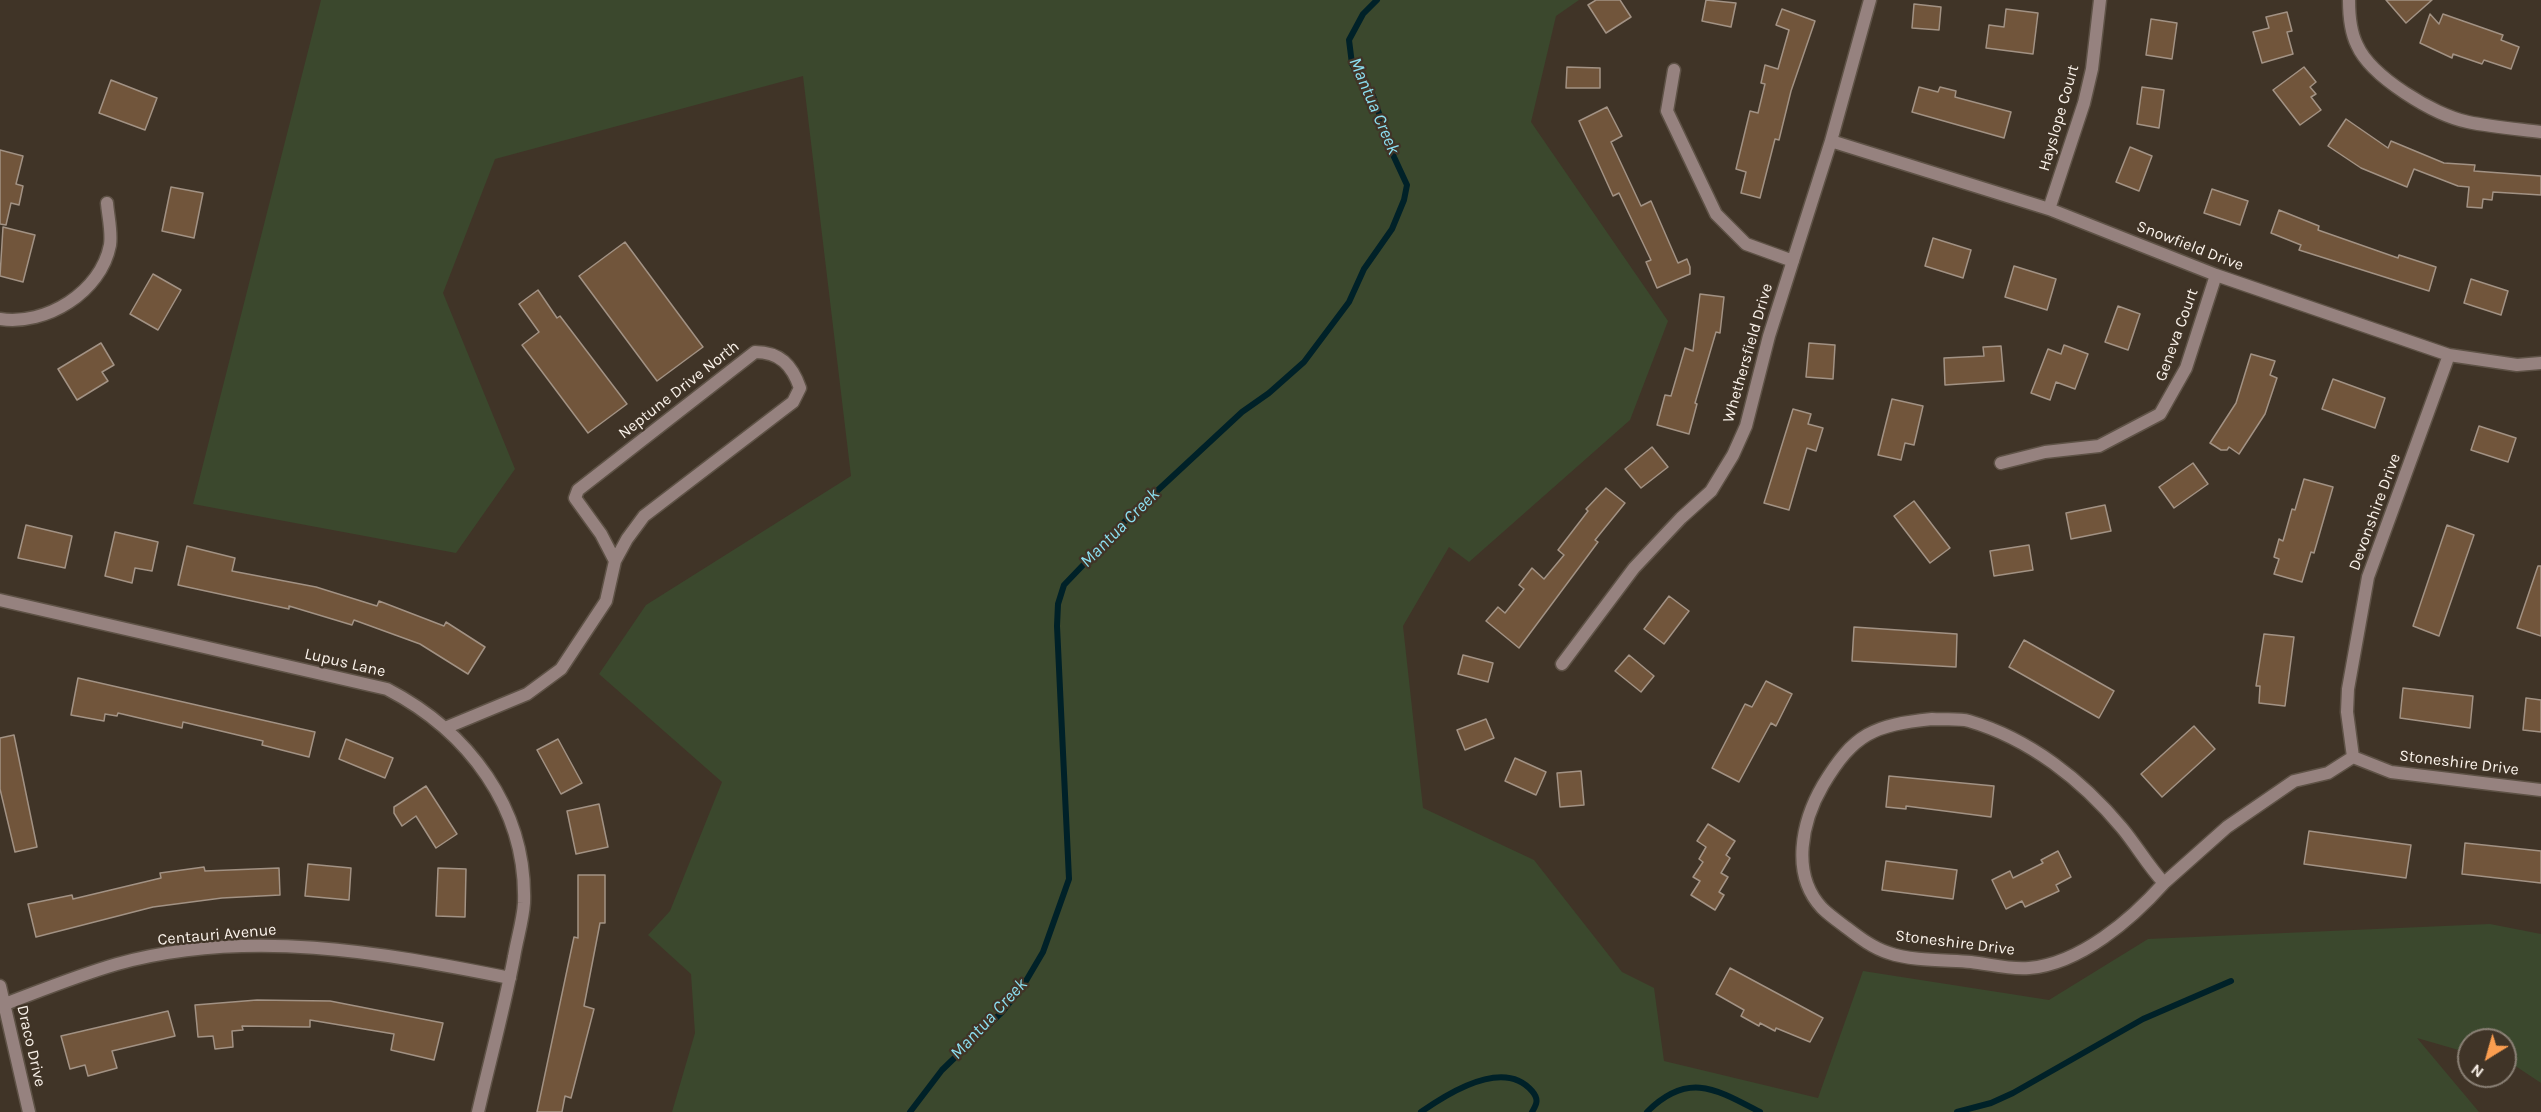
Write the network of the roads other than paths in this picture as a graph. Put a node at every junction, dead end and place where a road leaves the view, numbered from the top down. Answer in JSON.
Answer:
{"nodes":[{"id":1,"x":1870,"y":0,"type":"edge"},
{"id":2,"x":2100,"y":0,"type":"edge"},
{"id":3,"x":2349,"y":0,"type":"edge"},
{"id":4,"x":1674,"y":70,"type":"dead end"},
{"id":5,"x":2541,"y":132,"type":"edge"},
{"id":6,"x":1831,"y":141,"type":"junction"},
{"id":7,"x":107,"y":203,"type":"dead end"},
{"id":8,"x":2049,"y":209,"type":"junction"},
{"id":9,"x":1793,"y":261,"type":"junction"},
{"id":10,"x":2216,"y":275,"type":"junction"},
{"id":11,"x":0,"y":319,"type":"edge"},
{"id":12,"x":2449,"y":355,"type":"junction"},
{"id":13,"x":2541,"y":363,"type":"edge"},
{"id":14,"x":2001,"y":463,"type":"dead end"},
{"id":15,"x":615,"y":561,"type":"junction"},
{"id":16,"x":0,"y":600,"type":"edge"},
{"id":17,"x":1562,"y":664,"type":"dead end"},
{"id":18,"x":445,"y":728,"type":"junction"},
{"id":19,"x":2353,"y":757,"type":"junction"},
{"id":20,"x":2541,"y":790,"type":"edge"},
{"id":21,"x":2164,"y":883,"type":"junction"},
{"id":22,"x":510,"y":978,"type":"junction"},
{"id":23,"x":0,"y":986,"type":"edge"},
{"id":24,"x":5,"y":1004,"type":"junction"},
{"id":25,"x":29,"y":1112,"type":"edge"},
{"id":26,"x":478,"y":1112,"type":"edge"}],
"edges":[{"from":1,"to":6,"type":"street","name":"Whethersfield Drive"},
{"from":2,"to":8,"type":"street","name":"Hayslope Court"},
{"from":3,"to":5,"type":"street"},
{"from":4,"to":9,"type":"street"},
{"from":6,"to":8,"type":"street","name":"Snowfield Drive"},
{"from":6,"to":9,"type":"street","name":"Whethersfield Drive"},
{"from":7,"to":11,"type":"street"},
{"from":8,"to":10,"type":"street","name":"Snowfield Drive"},
{"from":9,"to":17,"type":"street","name":"Whethersfield Drive"},
{"from":10,"to":12,"type":"street","name":"Snowfield Drive"},
{"from":10,"to":14,"type":"street","name":"Geneva Court"},
{"from":12,"to":13,"type":"street","name":"Snowfield Drive"},
{"from":12,"to":19,"type":"street","name":"Devonshire Drive"},
{"from":15,"to":15,"type":"street","name":"Neptune Drive North"},
{"from":15,"to":18,"type":"street","name":"Neptune Drive North"},
{"from":16,"to":18,"type":"street","name":"Lupus Lane"},
{"from":18,"to":22,"type":"street","name":"Lupus Lane"},
{"from":19,"to":20,"type":"street","name":"Stoneshire Drive"},
{"from":19,"to":21,"type":"street","name":"Stoneshire Drive"},
{"from":21,"to":21,"type":"street","name":"Stoneshire Drive"},
{"from":22,"to":24,"type":"street","name":"Centauri Avenue"},
{"from":22,"to":26,"type":"street","name":"Lupus Lane"},
{"from":23,"to":24,"type":"street","name":"Draco Drive"},
{"from":24,"to":25,"type":"street","name":"Draco Drive"}]}
